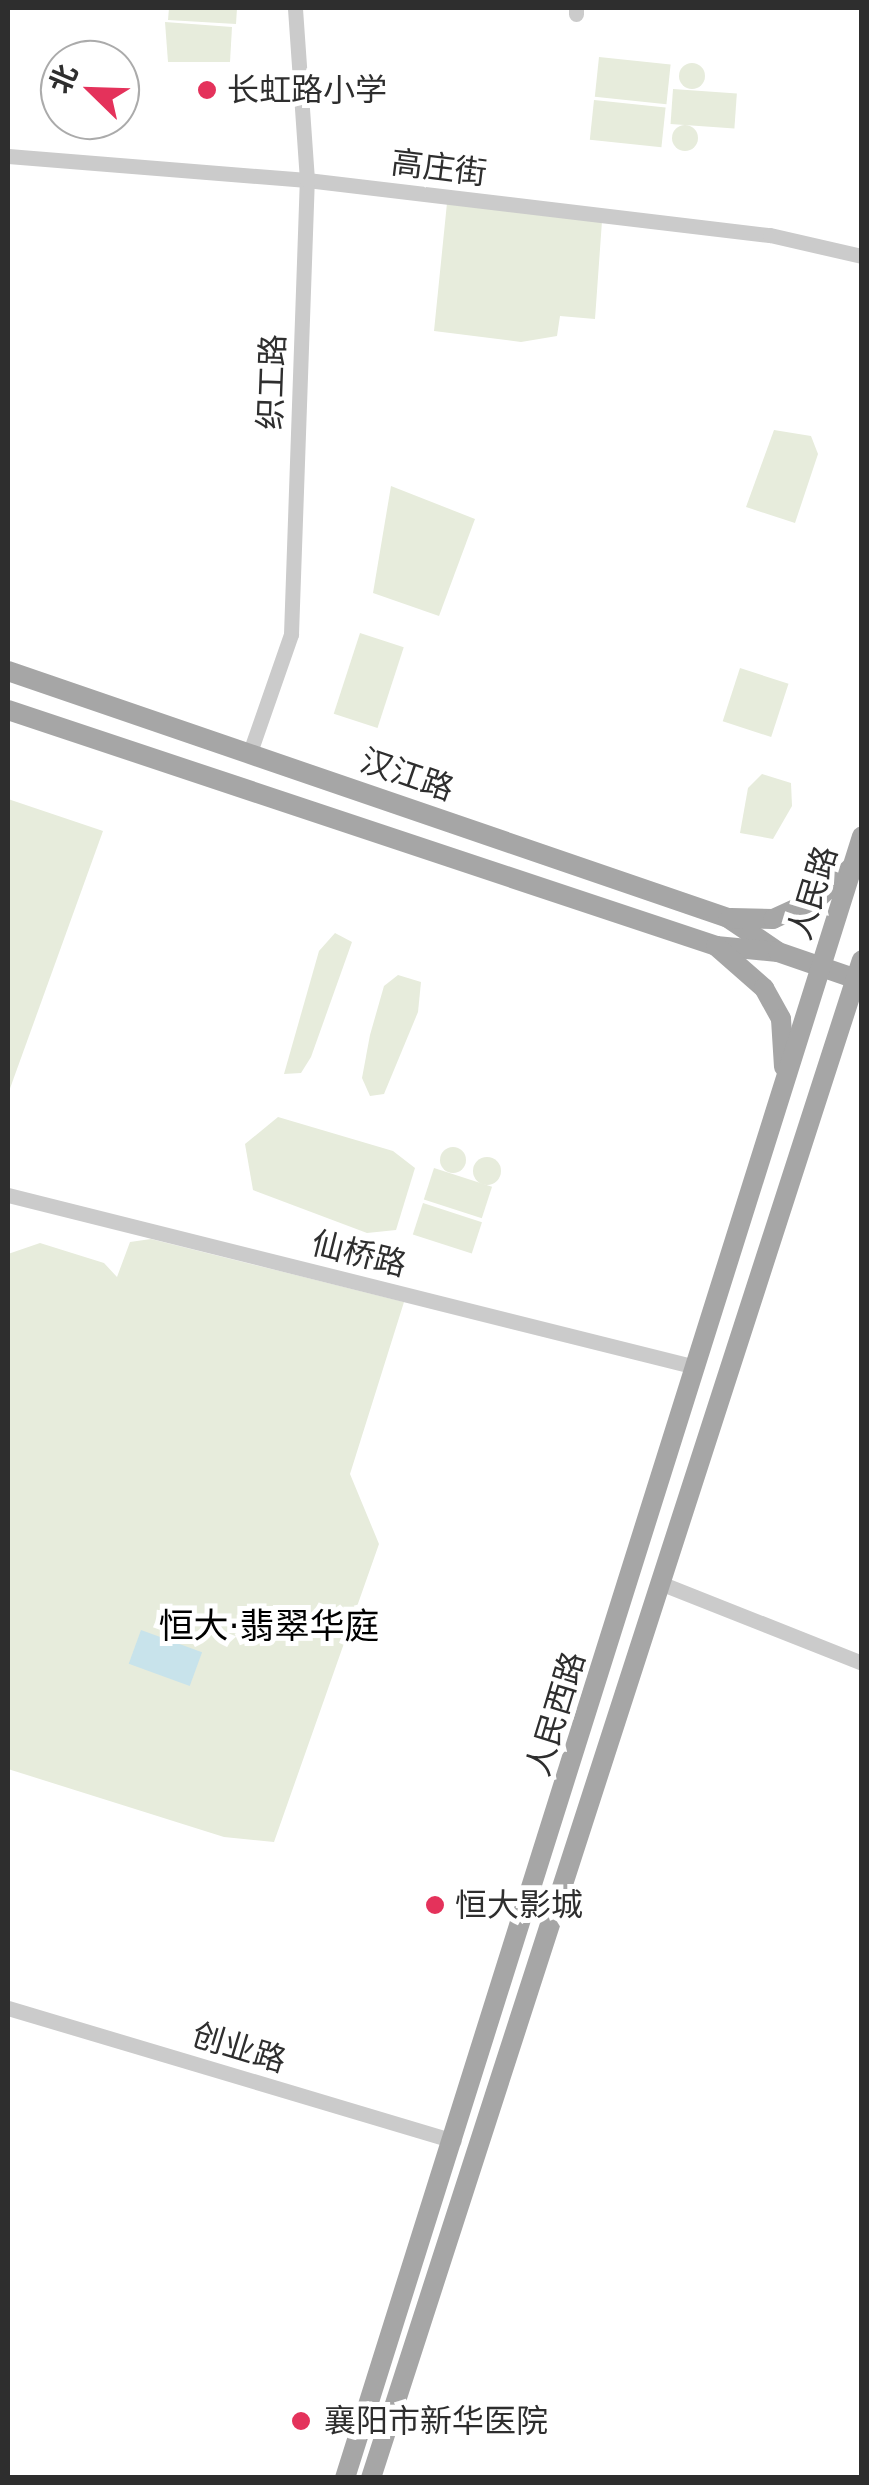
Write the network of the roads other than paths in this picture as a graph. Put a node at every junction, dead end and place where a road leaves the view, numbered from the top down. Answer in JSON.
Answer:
{"nodes":[{"id":1,"x":295,"y":8,"type":"edge"},
{"id":2,"x":8,"y":156,"type":"edge"},
{"id":3,"x":307,"y":180,"type":"junction"},
{"id":4,"x":862,"y":256,"type":"edge"},
{"id":5,"x":8,"y":671,"type":"edge"},
{"id":6,"x":8,"y":710,"type":"edge"},
{"id":7,"x":250,"y":752,"type":"junction"},
{"id":8,"x":862,"y":836,"type":"edge"},
{"id":9,"x":852,"y":866,"type":"junction"},
{"id":10,"x":728,"y":918,"type":"junction"},
{"id":11,"x":716,"y":946,"type":"junction"},
{"id":12,"x":778,"y":952,"type":"junction"},
{"id":13,"x":822,"y":967,"type":"junction"},
{"id":14,"x":860,"y":973,"type":"edge"},
{"id":15,"x":862,"y":1016,"type":"edge"},
{"id":16,"x":836,"y":1040,"type":"junction"},
{"id":17,"x":784,"y":1081,"type":"junction"},
{"id":18,"x":8,"y":1196,"type":"edge"},
{"id":19,"x":696,"y":1367,"type":"junction"},
{"id":20,"x":660,"y":1583,"type":"junction"},
{"id":21,"x":862,"y":1663,"type":"edge"},
{"id":22,"x":8,"y":2008,"type":"edge"},
{"id":23,"x":454,"y":2141,"type":"junction"},
{"id":24,"x":345,"y":2478,"type":"edge"},
{"id":25,"x":370,"y":2478,"type":"edge"}],
"edges":[{"from":1,"to":3,"type":"street","name":"织工路"},
{"from":2,"to":3,"type":"street","name":"高庄街"},
{"from":3,"to":4,"type":"street","name":"高庄街"},
{"from":3,"to":7,"type":"street","name":"织工路"},
{"from":5,"to":7,"type":"main road","name":"汉江路"},
{"from":6,"to":11,"type":"main road","name":"汉江路"},
{"from":7,"to":10,"type":"main road","name":"汉江路"},
{"from":8,"to":9,"type":"main road","name":"人民路"},
{"from":9,"to":10,"type":"main road"},
{"from":9,"to":13,"type":"main road","name":"人民路"},
{"from":10,"to":12,"type":"main road","name":"汉江路"},
{"from":11,"to":12,"type":"main road","name":"汉江路"},
{"from":11,"to":17,"type":"main road"},
{"from":12,"to":13,"type":"main road","name":"汉江路"},
{"from":13,"to":14,"type":"main road","name":"汉江路"},
{"from":13,"to":17,"type":"main road","name":"人民西路"},
{"from":14,"to":16,"type":"main road","name":"人民西路"},
{"from":15,"to":16,"type":"main road"},
{"from":16,"to":20,"type":"main road","name":"人民西路"},
{"from":17,"to":19,"type":"main road","name":"人民西路"},
{"from":18,"to":19,"type":"street","name":"仙桥路"},
{"from":19,"to":23,"type":"main road","name":"人民西路"},
{"from":20,"to":21,"type":"street"},
{"from":20,"to":25,"type":"main road","name":"人民西路"},
{"from":22,"to":23,"type":"street","name":"创业路"},
{"from":23,"to":24,"type":"main road","name":"人民西路"}]}
